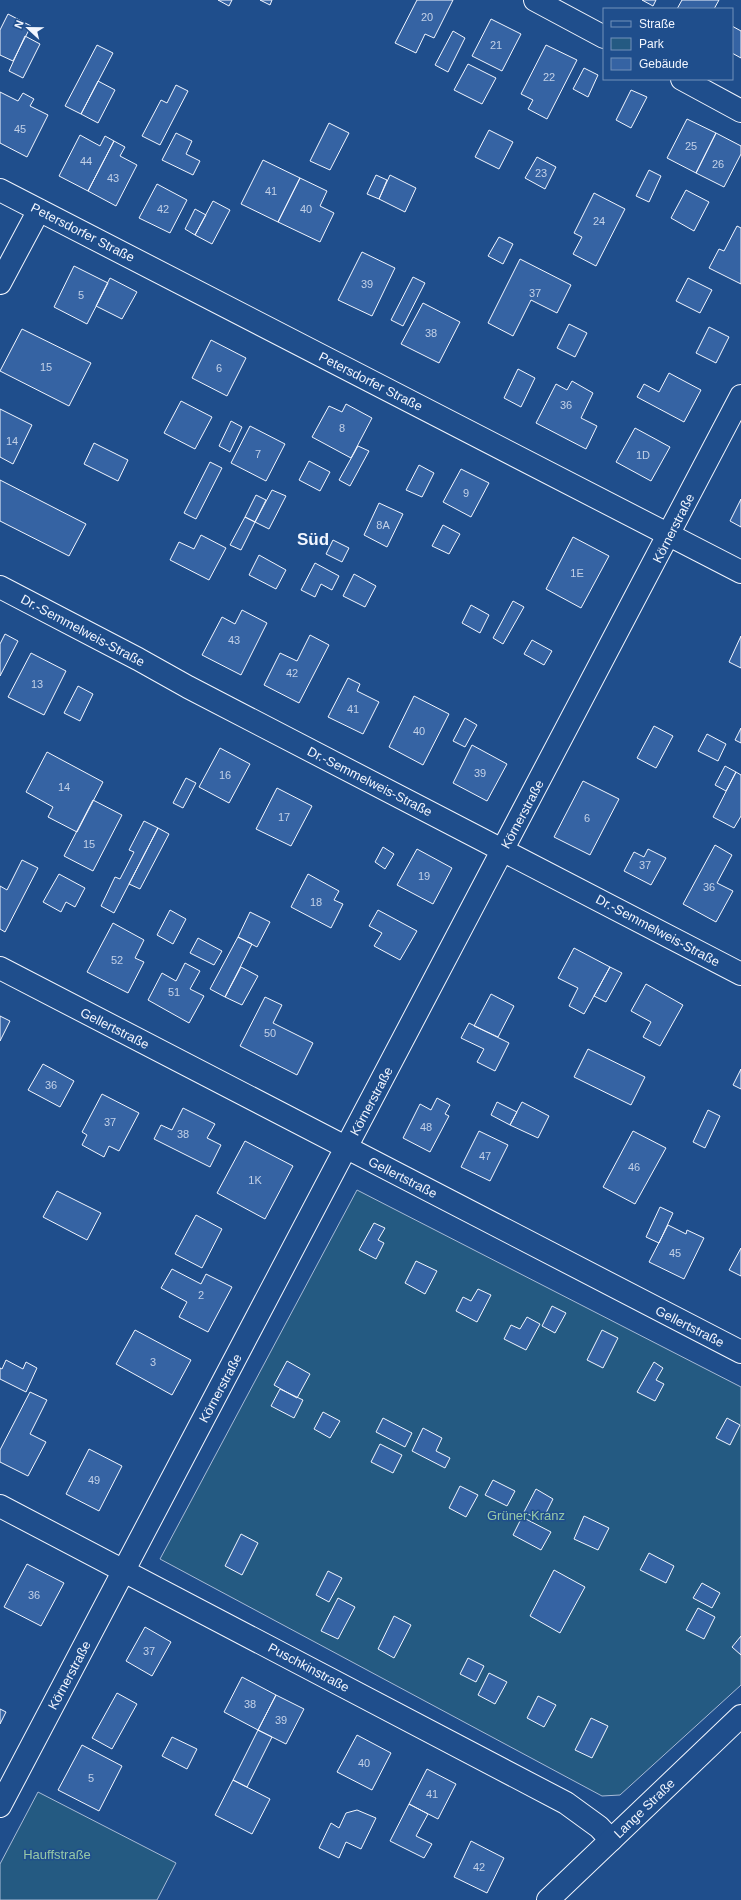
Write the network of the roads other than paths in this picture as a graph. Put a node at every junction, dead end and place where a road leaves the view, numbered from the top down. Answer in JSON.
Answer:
{"nodes":[{"id":1,"x":535,"y":0,"type":"edge"},
{"id":2,"x":603,"y":36,"type":"edge"},
{"id":3,"x":684,"y":80,"type":"edge"},
{"id":4,"x":741,"y":111,"type":"edge"},
{"id":5,"x":0,"y":190,"type":"edge"},
{"id":6,"x":39,"y":210,"type":"junction"},
{"id":7,"x":0,"y":283,"type":"edge"},
{"id":8,"x":741,"y":396,"type":"edge"},
{"id":9,"x":669,"y":535,"type":"junction"},
{"id":10,"x":741,"y":572,"type":"edge"},
{"id":11,"x":0,"y":587,"type":"edge"},
{"id":12,"x":503,"y":850,"type":"junction"},
{"id":13,"x":0,"y":968,"type":"edge"},
{"id":14,"x":741,"y":974,"type":"edge"},
{"id":15,"x":347,"y":1148,"type":"junction"},
{"id":16,"x":741,"y":1352,"type":"edge"},
{"id":17,"x":0,"y":1506,"type":"edge"},
{"id":18,"x":124,"y":1570,"type":"junction"},
{"id":19,"x":741,"y":1716,"type":"edge"},
{"id":20,"x":0,"y":1806,"type":"edge"},
{"id":21,"x":610,"y":1840,"type":"junction"},
{"id":22,"x":548,"y":1900,"type":"edge"}],
"edges":[{"from":1,"to":2,"type":"street"},
{"from":3,"to":4,"type":"street"},
{"from":5,"to":6,"type":"street","name":"Petersdorfer Straße"},
{"from":6,"to":7,"type":"street"},
{"from":6,"to":9,"type":"street","name":"Petersdorfer Straße"},
{"from":8,"to":9,"type":"street","name":"Körnerstraße"},
{"from":9,"to":10,"type":"street","name":"Petersdorfer Straße"},
{"from":9,"to":12,"type":"street","name":"Körnerstraße"},
{"from":11,"to":12,"type":"street","name":"Dr.-Semmelweis-Straße"},
{"from":12,"to":14,"type":"street","name":"Dr.-Semmelweis-Straße"},
{"from":12,"to":15,"type":"street","name":"Körnerstraße"},
{"from":13,"to":15,"type":"street","name":"Gellertstraße"},
{"from":15,"to":16,"type":"street","name":"Gellertstraße"},
{"from":15,"to":18,"type":"street","name":"Körnerstraße"},
{"from":17,"to":18,"type":"street","name":"Puschkinstraße"},
{"from":18,"to":20,"type":"street","name":"Körnerstraße"},
{"from":18,"to":21,"type":"street","name":"Puschkinstraße"},
{"from":19,"to":21,"type":"street","name":"Lange Straße"},
{"from":21,"to":22,"type":"street","name":"Lange Straße"}]}
